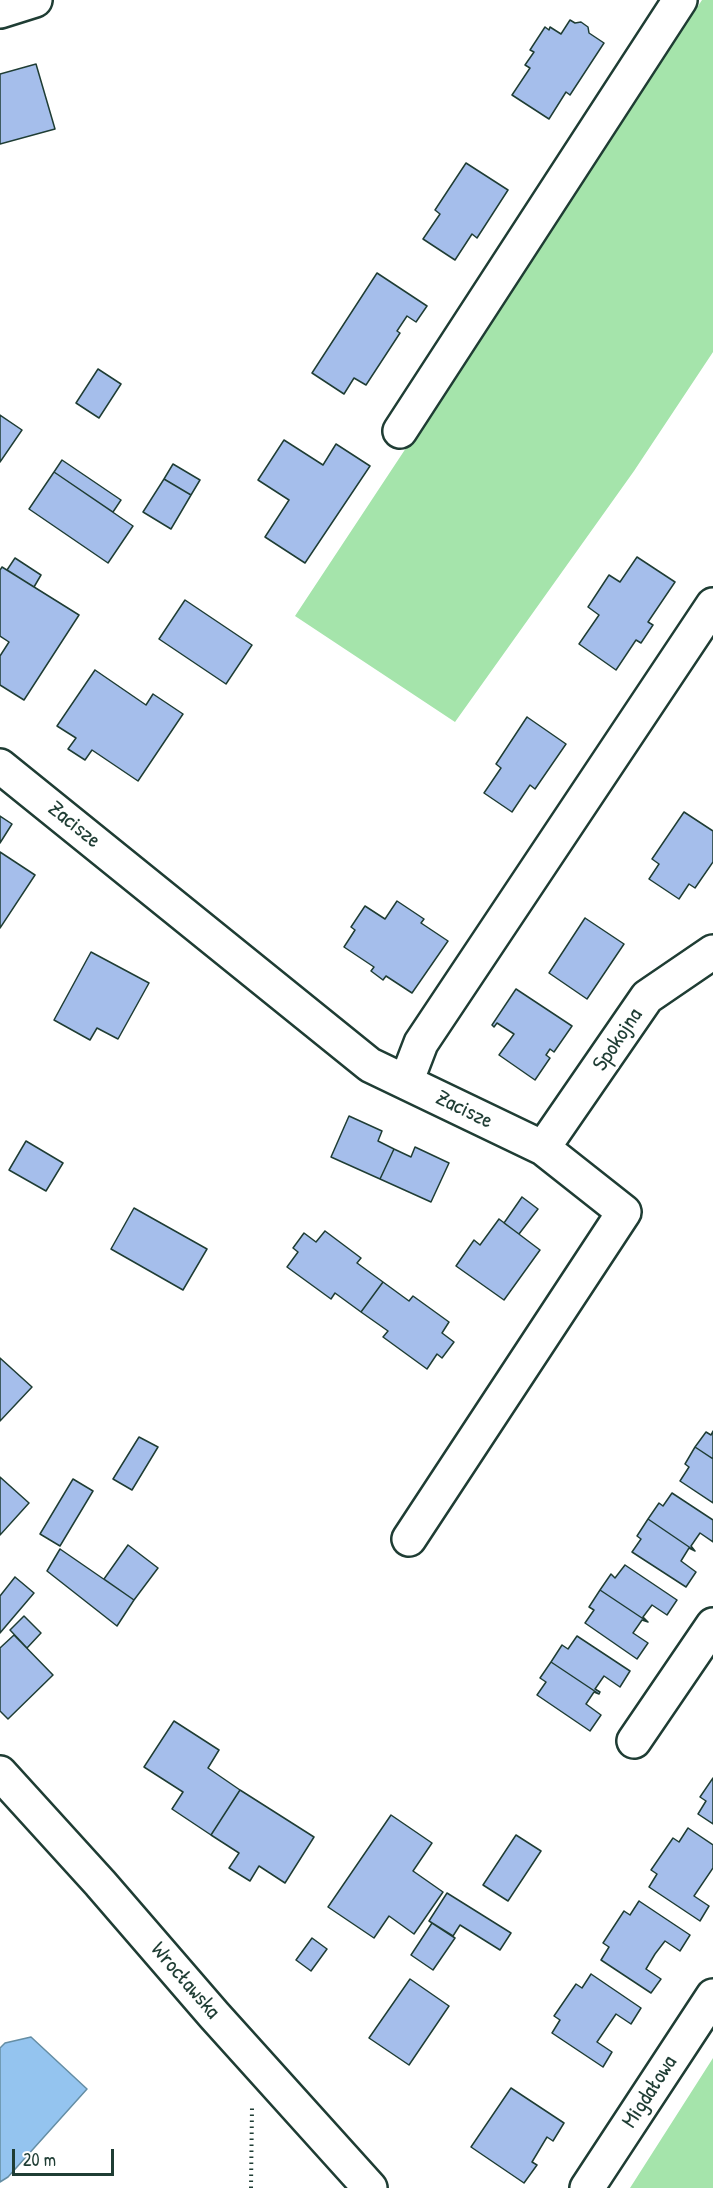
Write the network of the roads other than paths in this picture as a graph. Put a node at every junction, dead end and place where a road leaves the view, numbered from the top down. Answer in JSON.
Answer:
{"nodes":[{"id":1,"x":35,"y":0,"type":"edge"},
{"id":2,"x":680,"y":0,"type":"edge"},
{"id":3,"x":0,"y":11,"type":"edge"},
{"id":4,"x":400,"y":431,"type":"dead end"},
{"id":5,"x":713,"y":605,"type":"edge"},
{"id":6,"x":0,"y":766,"type":"edge"},
{"id":7,"x":713,"y":952,"type":"edge"},
{"id":8,"x":406,"y":1082,"type":"junction"},
{"id":9,"x":543,"y":1148,"type":"junction"},
{"id":10,"x":410,"y":1539,"type":"dead end"},
{"id":11,"x":713,"y":1624,"type":"edge"},
{"id":12,"x":634,"y":1741,"type":"dead end"},
{"id":13,"x":0,"y":1773,"type":"edge"},
{"id":14,"x":713,"y":1996,"type":"edge"},
{"id":15,"x":370,"y":2188,"type":"edge"},
{"id":16,"x":587,"y":2188,"type":"edge"}],
"edges":[{"from":1,"to":3,"type":"street"},
{"from":2,"to":4,"type":"street"},
{"from":5,"to":8,"type":"street"},
{"from":6,"to":8,"type":"street","name":"Zacisze"},
{"from":7,"to":9,"type":"street","name":"Spokojna"},
{"from":8,"to":9,"type":"street","name":"Zacisze"},
{"from":9,"to":10,"type":"street","name":"Zacisze"},
{"from":11,"to":12,"type":"street"},
{"from":13,"to":15,"type":"street","name":"Wrocławska"},
{"from":14,"to":16,"type":"street","name":"Migdałowa"}]}
